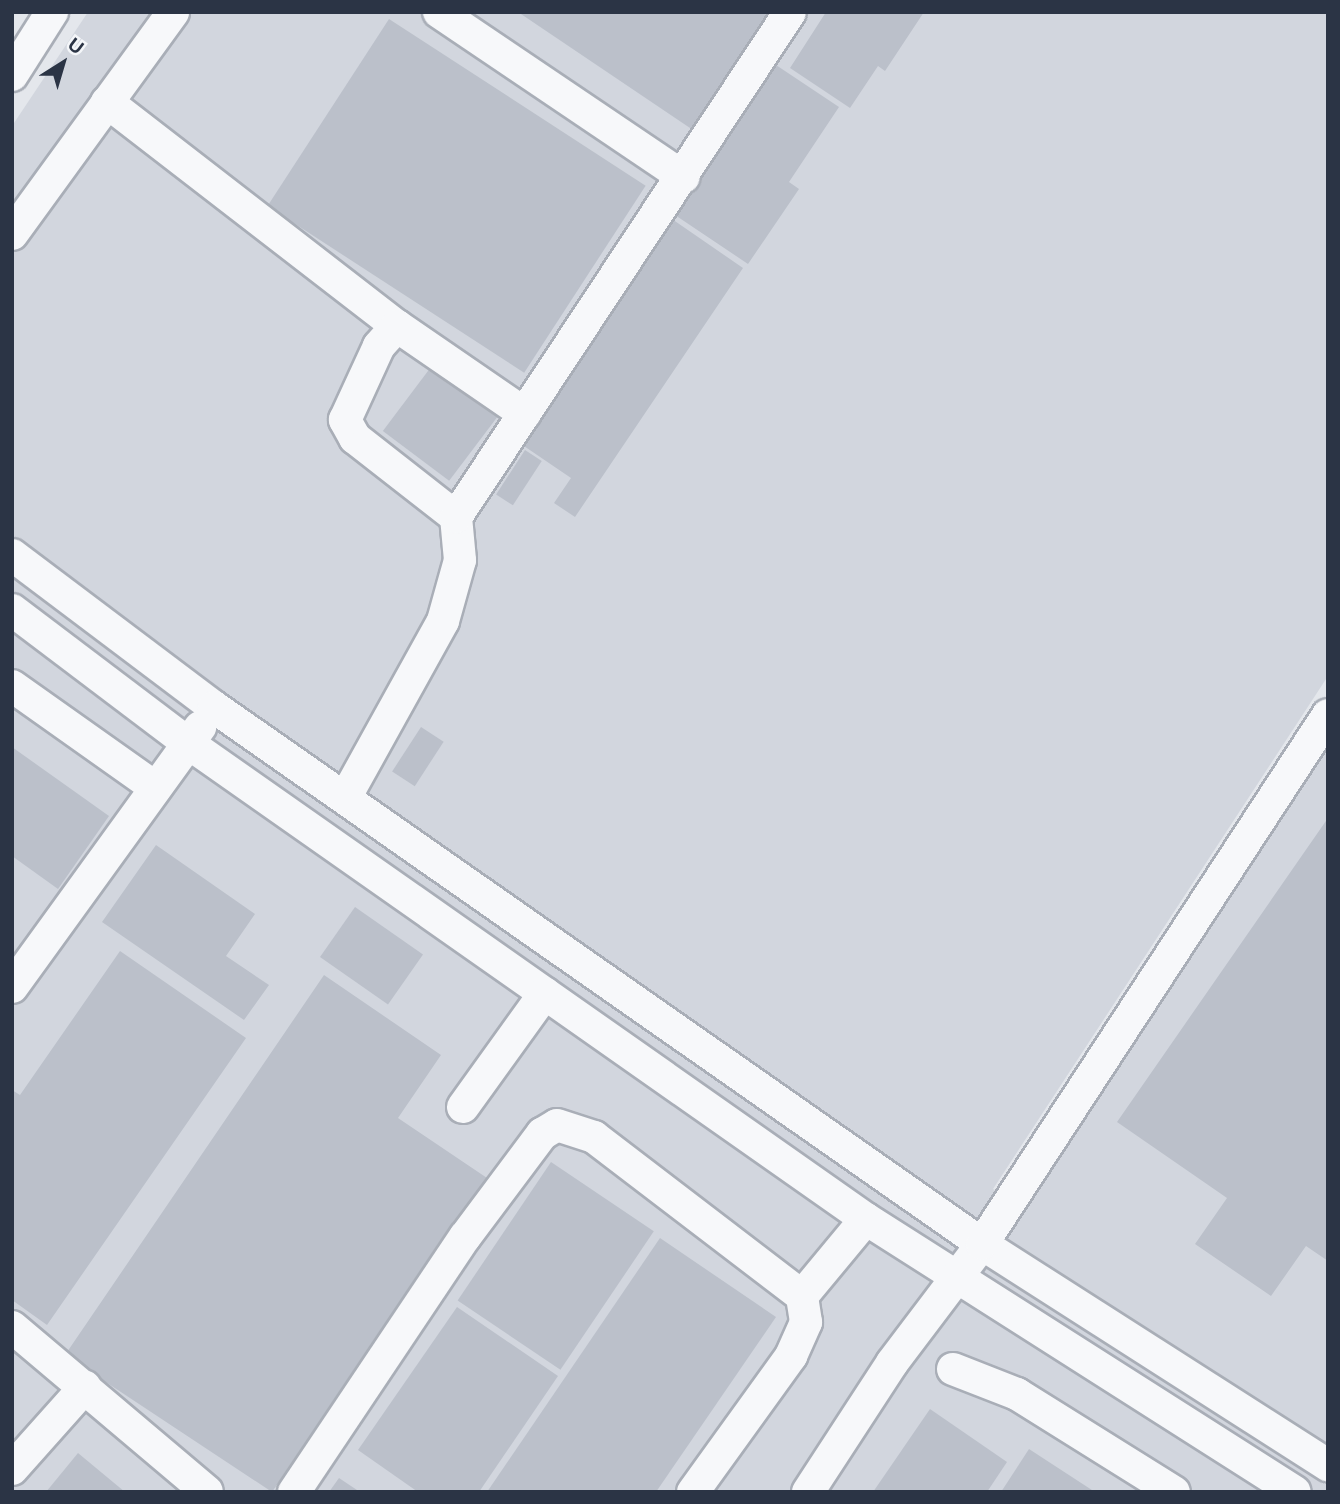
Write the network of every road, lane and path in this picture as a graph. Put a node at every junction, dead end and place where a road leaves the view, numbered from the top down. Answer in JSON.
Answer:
{"nodes":[{"id":1,"x":52,"y":12,"type":"edge"},
{"id":2,"x":173,"y":12,"type":"edge"},
{"id":3,"x":439,"y":12,"type":"edge"},
{"id":4,"x":790,"y":12,"type":"edge"},
{"id":5,"x":12,"y":75,"type":"edge"},
{"id":6,"x":107,"y":102,"type":"junction"},
{"id":7,"x":684,"y":177,"type":"junction"},
{"id":8,"x":12,"y":234,"type":"edge"},
{"id":9,"x":397,"y":326,"type":"junction"},
{"id":10,"x":526,"y":414,"type":"junction"},
{"id":11,"x":456,"y":517,"type":"junction"},
{"id":12,"x":12,"y":555,"type":"edge"},
{"id":13,"x":12,"y":610,"type":"edge"},
{"id":14,"x":12,"y":686,"type":"edge"},
{"id":15,"x":214,"y":707,"type":"junction"},
{"id":16,"x":1328,"y":715,"type":"edge"},
{"id":17,"x":188,"y":743,"type":"junction"},
{"id":18,"x":156,"y":788,"type":"junction"},
{"id":19,"x":345,"y":798,"type":"junction"},
{"id":20,"x":12,"y":987,"type":"edge"},
{"id":21,"x":545,"y":993,"type":"junction"},
{"id":22,"x":463,"y":1107,"type":"dead end"},
{"id":23,"x":866,"y":1219,"type":"junction"},
{"id":24,"x":982,"y":1244,"type":"junction"},
{"id":25,"x":958,"y":1276,"type":"junction"},
{"id":26,"x":802,"y":1296,"type":"junction"},
{"id":27,"x":12,"y":1327,"type":"edge"},
{"id":28,"x":953,"y":1369,"type":"dead end"},
{"id":29,"x":85,"y":1387,"type":"junction"},
{"id":30,"x":14,"y":1464,"type":"edge"},
{"id":31,"x":1328,"y":1465,"type":"edge"},
{"id":32,"x":208,"y":1492,"type":"edge"},
{"id":33,"x":294,"y":1492,"type":"edge"},
{"id":34,"x":693,"y":1492,"type":"edge"},
{"id":35,"x":808,"y":1492,"type":"edge"},
{"id":36,"x":1174,"y":1492,"type":"edge"},
{"id":37,"x":1295,"y":1492,"type":"edge"}],
"edges":[{"from":1,"to":5,"type":"street"},
{"from":2,"to":6,"type":"street"},
{"from":3,"to":7,"type":"street"},
{"from":4,"to":7,"type":"street"},
{"from":6,"to":8,"type":"street"},
{"from":6,"to":9,"type":"street"},
{"from":7,"to":10,"type":"street"},
{"from":9,"to":10,"type":"street"},
{"from":9,"to":11,"type":"street"},
{"from":10,"to":11,"type":"street"},
{"from":11,"to":19,"type":"street"},
{"from":12,"to":15,"type":"street"},
{"from":13,"to":17,"type":"street"},
{"from":14,"to":18,"type":"street"},
{"from":15,"to":17,"type":"street"},
{"from":15,"to":19,"type":"street"},
{"from":16,"to":24,"type":"street"},
{"from":17,"to":18,"type":"street"},
{"from":17,"to":21,"type":"street"},
{"from":18,"to":20,"type":"street"},
{"from":19,"to":24,"type":"street"},
{"from":21,"to":22,"type":"street"},
{"from":21,"to":23,"type":"street"},
{"from":23,"to":25,"type":"street"},
{"from":23,"to":26,"type":"street"},
{"from":24,"to":25,"type":"street"},
{"from":24,"to":31,"type":"street"},
{"from":25,"to":35,"type":"street"},
{"from":25,"to":37,"type":"street"},
{"from":26,"to":33,"type":"street"},
{"from":26,"to":34,"type":"street"},
{"from":27,"to":29,"type":"street"},
{"from":28,"to":36,"type":"street"},
{"from":29,"to":30,"type":"street"},
{"from":29,"to":32,"type":"street"}]}
